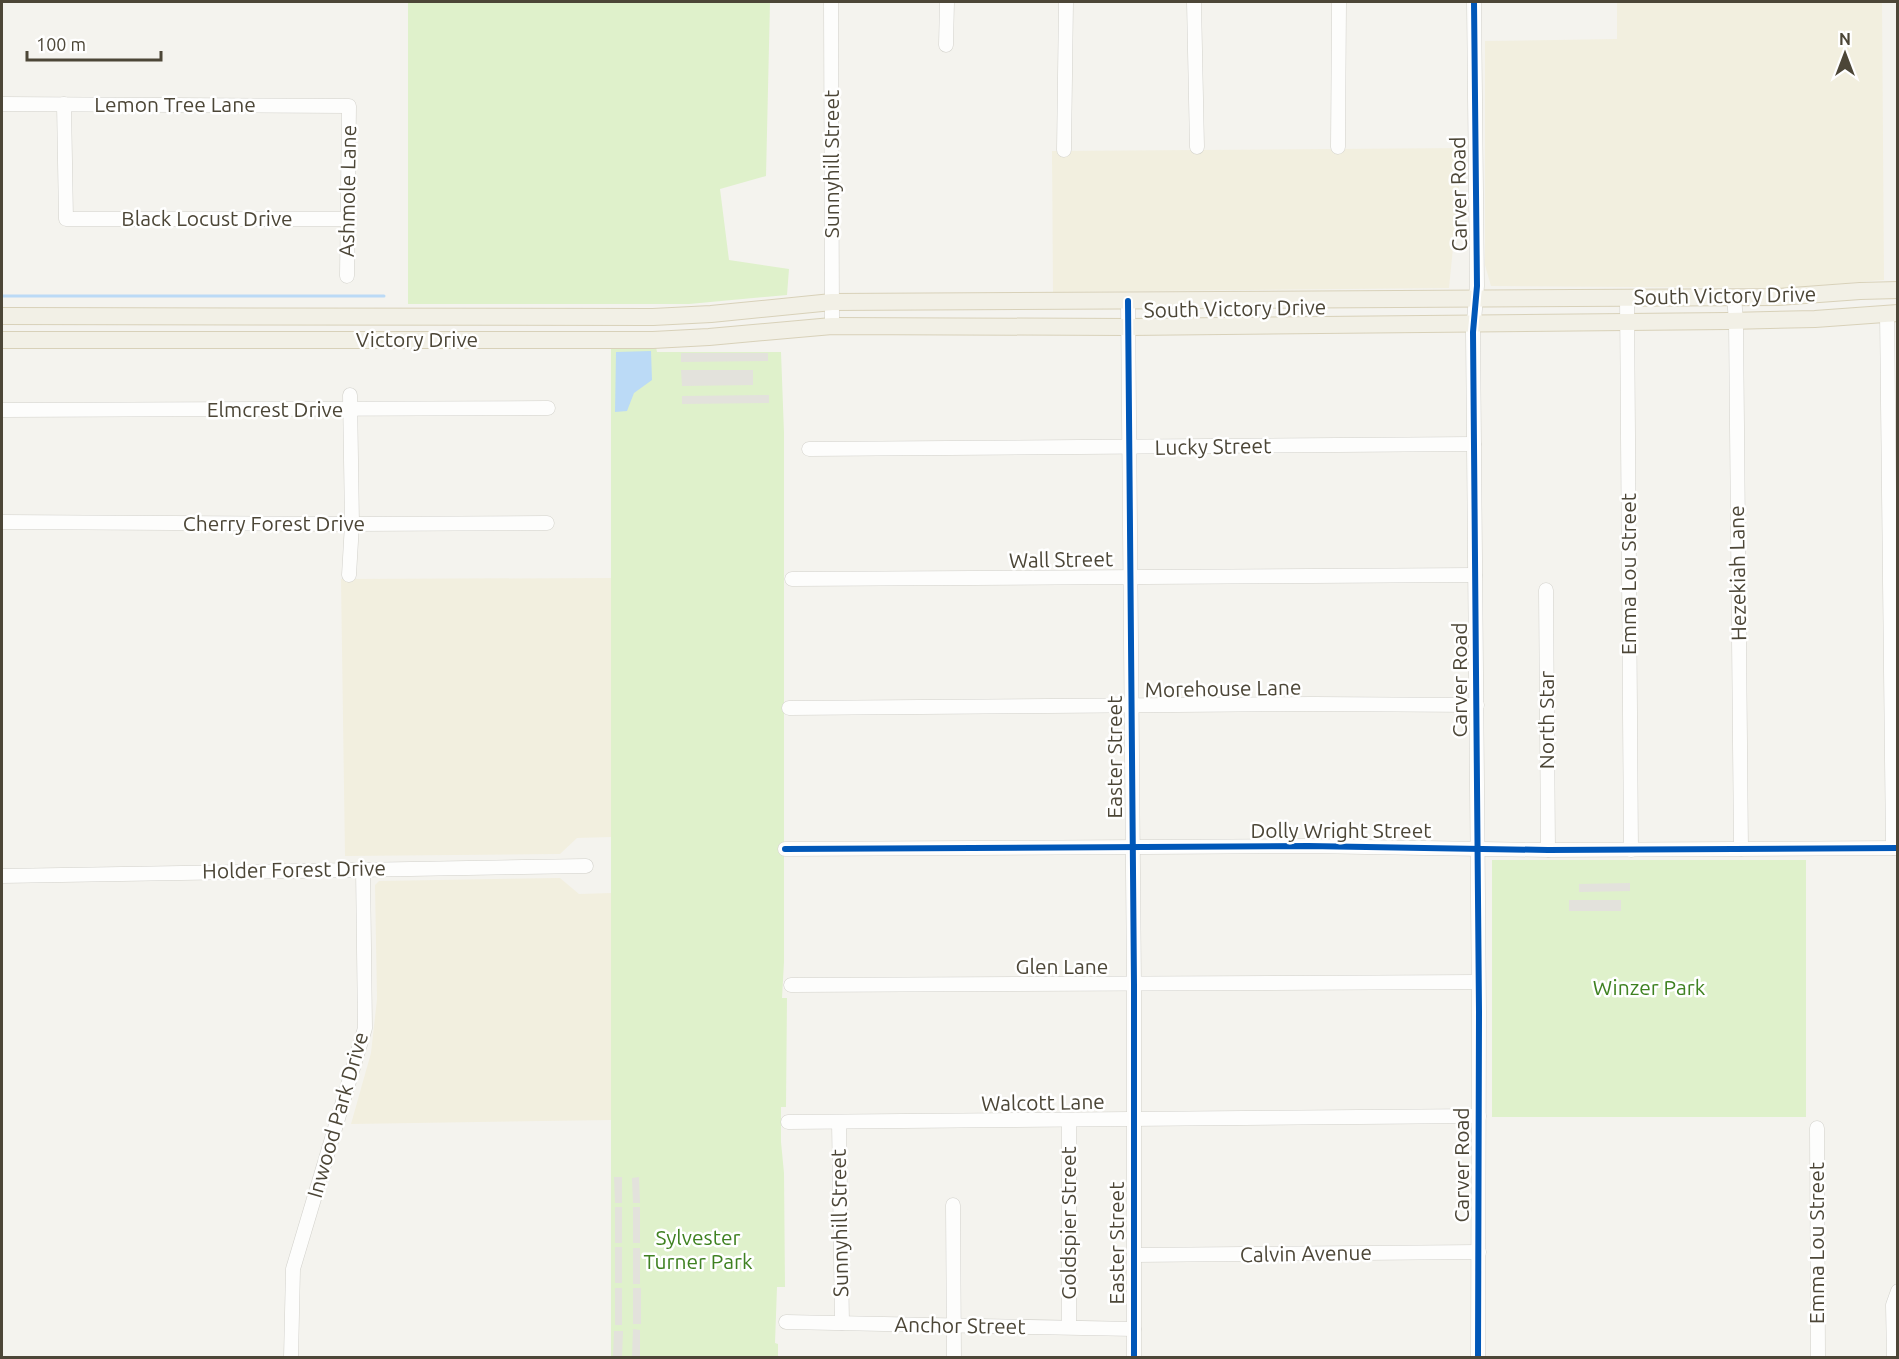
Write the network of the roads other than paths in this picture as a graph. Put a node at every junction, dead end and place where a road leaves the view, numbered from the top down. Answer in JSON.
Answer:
{"nodes":[{"id":1,"x":831,"y":2,"type":"edge"},
{"id":2,"x":947,"y":2,"type":"edge"},
{"id":3,"x":1066,"y":2,"type":"edge"},
{"id":4,"x":1194,"y":2,"type":"edge"},
{"id":5,"x":1339,"y":2,"type":"edge"},
{"id":6,"x":1474,"y":2,"type":"edge"},
{"id":7,"x":946,"y":45,"type":"dead end"},
{"id":8,"x":2,"y":104,"type":"edge"},
{"id":9,"x":64,"y":104,"type":"junction"},
{"id":10,"x":349,"y":106,"type":"joint"},
{"id":11,"x":1197,"y":147,"type":"dead end"},
{"id":12,"x":1338,"y":147,"type":"dead end"},
{"id":13,"x":1064,"y":150,"type":"dead end"},
{"id":14,"x":348,"y":219,"type":"junction"},
{"id":15,"x":347,"y":276,"type":"dead end"},
{"id":16,"x":1898,"y":290,"type":"edge"},
{"id":17,"x":1734,"y":297,"type":"junction"},
{"id":18,"x":1476,"y":298,"type":"junction"},
{"id":19,"x":1628,"y":298,"type":"junction"},
{"id":20,"x":1297,"y":300,"type":"junction"},
{"id":21,"x":1128,"y":301,"type":"junction"},
{"id":22,"x":832,"y":302,"type":"junction"},
{"id":23,"x":1892,"y":313,"type":"edge"},
{"id":24,"x":2,"y":316,"type":"edge"},
{"id":25,"x":107,"y":317,"type":"junction"},
{"id":26,"x":351,"y":318,"type":"junction"},
{"id":27,"x":594,"y":318,"type":"junction"},
{"id":28,"x":1736,"y":321,"type":"junction"},
{"id":29,"x":1627,"y":322,"type":"junction"},
{"id":30,"x":1473,"y":323,"type":"junction"},
{"id":31,"x":1297,"y":325,"type":"junction"},
{"id":32,"x":832,"y":326,"type":"junction"},
{"id":33,"x":1128,"y":327,"type":"junction"},
{"id":34,"x":2,"y":340,"type":"edge"},
{"id":35,"x":351,"y":340,"type":"junction"},
{"id":36,"x":594,"y":340,"type":"junction"},
{"id":37,"x":108,"y":341,"type":"junction"},
{"id":38,"x":350,"y":395,"type":"dead end"},
{"id":39,"x":548,"y":408,"type":"dead end"},
{"id":40,"x":2,"y":410,"type":"edge"},
{"id":41,"x":351,"y":410,"type":"junction"},
{"id":42,"x":1474,"y":444,"type":"junction"},
{"id":43,"x":1130,"y":447,"type":"junction"},
{"id":44,"x":808,"y":449,"type":"dead end"},
{"id":45,"x":2,"y":522,"type":"edge"},
{"id":46,"x":547,"y":523,"type":"dead end"},
{"id":47,"x":352,"y":524,"type":"junction"},
{"id":48,"x":349,"y":575,"type":"dead end"},
{"id":49,"x":1475,"y":575,"type":"junction"},
{"id":50,"x":1129,"y":576,"type":"junction"},
{"id":51,"x":792,"y":579,"type":"dead end"},
{"id":52,"x":1546,"y":590,"type":"dead end"},
{"id":53,"x":1477,"y":705,"type":"junction"},
{"id":54,"x":1131,"y":707,"type":"junction"},
{"id":55,"x":789,"y":708,"type":"dead end"},
{"id":56,"x":1132,"y":848,"type":"junction"},
{"id":57,"x":1895,"y":848,"type":"edge"},
{"id":58,"x":785,"y":849,"type":"dead end"},
{"id":59,"x":1477,"y":849,"type":"junction"},
{"id":60,"x":1741,"y":849,"type":"junction"},
{"id":61,"x":1548,"y":850,"type":"junction"},
{"id":62,"x":1631,"y":850,"type":"junction"},
{"id":63,"x":586,"y":866,"type":"dead end"},
{"id":64,"x":363,"y":869,"type":"junction"},
{"id":65,"x":2,"y":876,"type":"edge"},
{"id":66,"x":1478,"y":982,"type":"junction"},
{"id":67,"x":1134,"y":984,"type":"junction"},
{"id":68,"x":791,"y":985,"type":"dead end"},
{"id":69,"x":1479,"y":1116,"type":"junction"},
{"id":70,"x":1069,"y":1119,"type":"junction"},
{"id":71,"x":1133,"y":1119,"type":"junction"},
{"id":72,"x":788,"y":1122,"type":"dead end"},
{"id":73,"x":839,"y":1122,"type":"junction"},
{"id":74,"x":1817,"y":1128,"type":"dead end"},
{"id":75,"x":952,"y":1204,"type":"dead end"},
{"id":76,"x":1479,"y":1252,"type":"junction"},
{"id":77,"x":1134,"y":1255,"type":"junction"},
{"id":78,"x":1898,"y":1291,"type":"edge"},
{"id":79,"x":786,"y":1322,"type":"dead end"},
{"id":80,"x":842,"y":1323,"type":"junction"},
{"id":81,"x":953,"y":1325,"type":"junction"},
{"id":82,"x":1069,"y":1328,"type":"junction"},
{"id":83,"x":1134,"y":1329,"type":"junction"},
{"id":84,"x":291,"y":1358,"type":"edge"},
{"id":85,"x":954,"y":1358,"type":"edge"},
{"id":86,"x":1134,"y":1358,"type":"edge"},
{"id":87,"x":1478,"y":1358,"type":"edge"},
{"id":88,"x":1818,"y":1358,"type":"edge"},
{"id":89,"x":1894,"y":1358,"type":"edge"}],
"edges":[{"from":1,"to":22,"type":"street","name":"Sunnyhill Street"},
{"from":2,"to":7,"type":"street"},
{"from":3,"to":13,"type":"street"},
{"from":4,"to":11,"type":"street"},
{"from":5,"to":12,"type":"street"},
{"from":6,"to":18,"type":"street","name":"Carver Road"},
{"from":8,"to":9,"type":"street","name":"Lemon Tree Lane"},
{"from":9,"to":10,"type":"street","name":"Lemon Tree Lane"},
{"from":9,"to":14,"type":"street","name":"Black Locust Drive"},
{"from":10,"to":14,"type":"street","name":"Ashmole Lane"},
{"from":14,"to":15,"type":"street","name":"Ashmole Lane"},
{"from":16,"to":17,"type":"main road","name":"South Victory Drive"},
{"from":17,"to":19,"type":"main road","name":"South Victory Drive"},
{"from":17,"to":28,"type":"street","name":"Hezekiah Lane"},
{"from":18,"to":19,"type":"main road","name":"South Victory Drive"},
{"from":18,"to":20,"type":"main road","name":"South Victory Drive"},
{"from":18,"to":30,"type":"street","name":"Carver Road"},
{"from":19,"to":29,"type":"street","name":"Emma Lou Street"},
{"from":20,"to":21,"type":"main road","name":"South Victory Drive"},
{"from":20,"to":31,"type":"main road"},
{"from":21,"to":22,"type":"main road","name":"South Victory Drive"},
{"from":21,"to":33,"type":"street","name":"Easter Street"},
{"from":22,"to":27,"type":"main road","name":"Victory Drive"},
{"from":22,"to":32,"type":"street","name":"Sunnyhill Street"},
{"from":23,"to":28,"type":"main road","name":"South Victory Drive"},
{"from":23,"to":57,"type":"street"},
{"from":24,"to":25,"type":"main road","name":"Victory Drive"},
{"from":25,"to":26,"type":"main road","name":"Victory Drive"},
{"from":25,"to":37,"type":"main road"},
{"from":26,"to":27,"type":"main road","name":"Victory Drive"},
{"from":26,"to":35,"type":"main road"},
{"from":27,"to":36,"type":"main road"},
{"from":28,"to":29,"type":"main road","name":"South Victory Drive"},
{"from":28,"to":60,"type":"street","name":"Hezekiah Lane"},
{"from":29,"to":30,"type":"main road","name":"South Victory Drive"},
{"from":29,"to":62,"type":"street","name":"Emma Lou Street"},
{"from":30,"to":31,"type":"main road","name":"South Victory Drive"},
{"from":30,"to":42,"type":"street","name":"Carver Road"},
{"from":31,"to":33,"type":"main road","name":"South Victory Drive"},
{"from":32,"to":33,"type":"main road","name":"South Victory Drive"},
{"from":32,"to":36,"type":"main road","name":"Victory Drive"},
{"from":33,"to":43,"type":"street","name":"Easter Street"},
{"from":34,"to":37,"type":"main road","name":"Victory Drive"},
{"from":35,"to":36,"type":"main road","name":"Victory Drive"},
{"from":35,"to":37,"type":"main road","name":"Victory Drive"},
{"from":38,"to":41,"type":"street"},
{"from":39,"to":41,"type":"street","name":"Elmcrest Drive"},
{"from":40,"to":41,"type":"street","name":"Elmcrest Drive"},
{"from":41,"to":47,"type":"street"},
{"from":42,"to":43,"type":"street","name":"Lucky Street"},
{"from":42,"to":49,"type":"street","name":"Carver Road"},
{"from":43,"to":44,"type":"street","name":"Lucky Street"},
{"from":43,"to":50,"type":"street","name":"Easter Street"},
{"from":45,"to":47,"type":"street","name":"Cherry Forest Drive"},
{"from":46,"to":47,"type":"street","name":"Cherry Forest Drive"},
{"from":47,"to":48,"type":"street"},
{"from":49,"to":50,"type":"street","name":"Wall Street"},
{"from":49,"to":53,"type":"street","name":"Carver Road"},
{"from":50,"to":51,"type":"street","name":"Wall Street"},
{"from":50,"to":54,"type":"street","name":"Easter Street"},
{"from":52,"to":61,"type":"street","name":"North Star"},
{"from":53,"to":54,"type":"street","name":"Morehouse Lane"},
{"from":53,"to":59,"type":"street","name":"Carver Road"},
{"from":54,"to":55,"type":"street","name":"Morehouse Lane"},
{"from":54,"to":56,"type":"street","name":"Easter Street"},
{"from":56,"to":58,"type":"street","name":"Dolly Wright Street"},
{"from":56,"to":59,"type":"street","name":"Dolly Wright Street"},
{"from":56,"to":67,"type":"street","name":"Easter Street"},
{"from":57,"to":60,"type":"street","name":"Dolly Wright Street"},
{"from":59,"to":61,"type":"street","name":"Dolly Wright Street"},
{"from":59,"to":66,"type":"street","name":"Carver Road"},
{"from":60,"to":62,"type":"street","name":"Dolly Wright Street"},
{"from":61,"to":62,"type":"street","name":"Dolly Wright Street"},
{"from":63,"to":64,"type":"street","name":"Holder Forest Drive"},
{"from":64,"to":65,"type":"street","name":"Holder Forest Drive"},
{"from":64,"to":84,"type":"street","name":"Inwood Park Drive"},
{"from":66,"to":67,"type":"street","name":"Glen Lane"},
{"from":66,"to":69,"type":"street","name":"Carver Road"},
{"from":67,"to":68,"type":"street","name":"Glen Lane"},
{"from":67,"to":71,"type":"street","name":"Easter Street"},
{"from":69,"to":71,"type":"street","name":"Walcott Lane"},
{"from":69,"to":76,"type":"street","name":"Carver Road"},
{"from":70,"to":71,"type":"street","name":"Walcott Lane"},
{"from":70,"to":73,"type":"street","name":"Walcott Lane"},
{"from":70,"to":82,"type":"street","name":"Goldspier Street"},
{"from":71,"to":77,"type":"street","name":"Easter Street"},
{"from":72,"to":73,"type":"street","name":"Walcott Lane"},
{"from":73,"to":80,"type":"street","name":"Sunnyhill Street"},
{"from":74,"to":88,"type":"street","name":"Emma Lou Street"},
{"from":75,"to":81,"type":"street"},
{"from":76,"to":77,"type":"street","name":"Calvin Avenue"},
{"from":76,"to":87,"type":"street","name":"Carver Road"},
{"from":77,"to":83,"type":"street","name":"Easter Street"},
{"from":78,"to":89,"type":"street"},
{"from":79,"to":80,"type":"street","name":"Anchor Street"},
{"from":80,"to":81,"type":"street","name":"Anchor Street"},
{"from":81,"to":82,"type":"street","name":"Anchor Street"},
{"from":81,"to":85,"type":"street"},
{"from":82,"to":83,"type":"street","name":"Anchor Street"},
{"from":83,"to":86,"type":"street","name":"Easter Street"}]}
